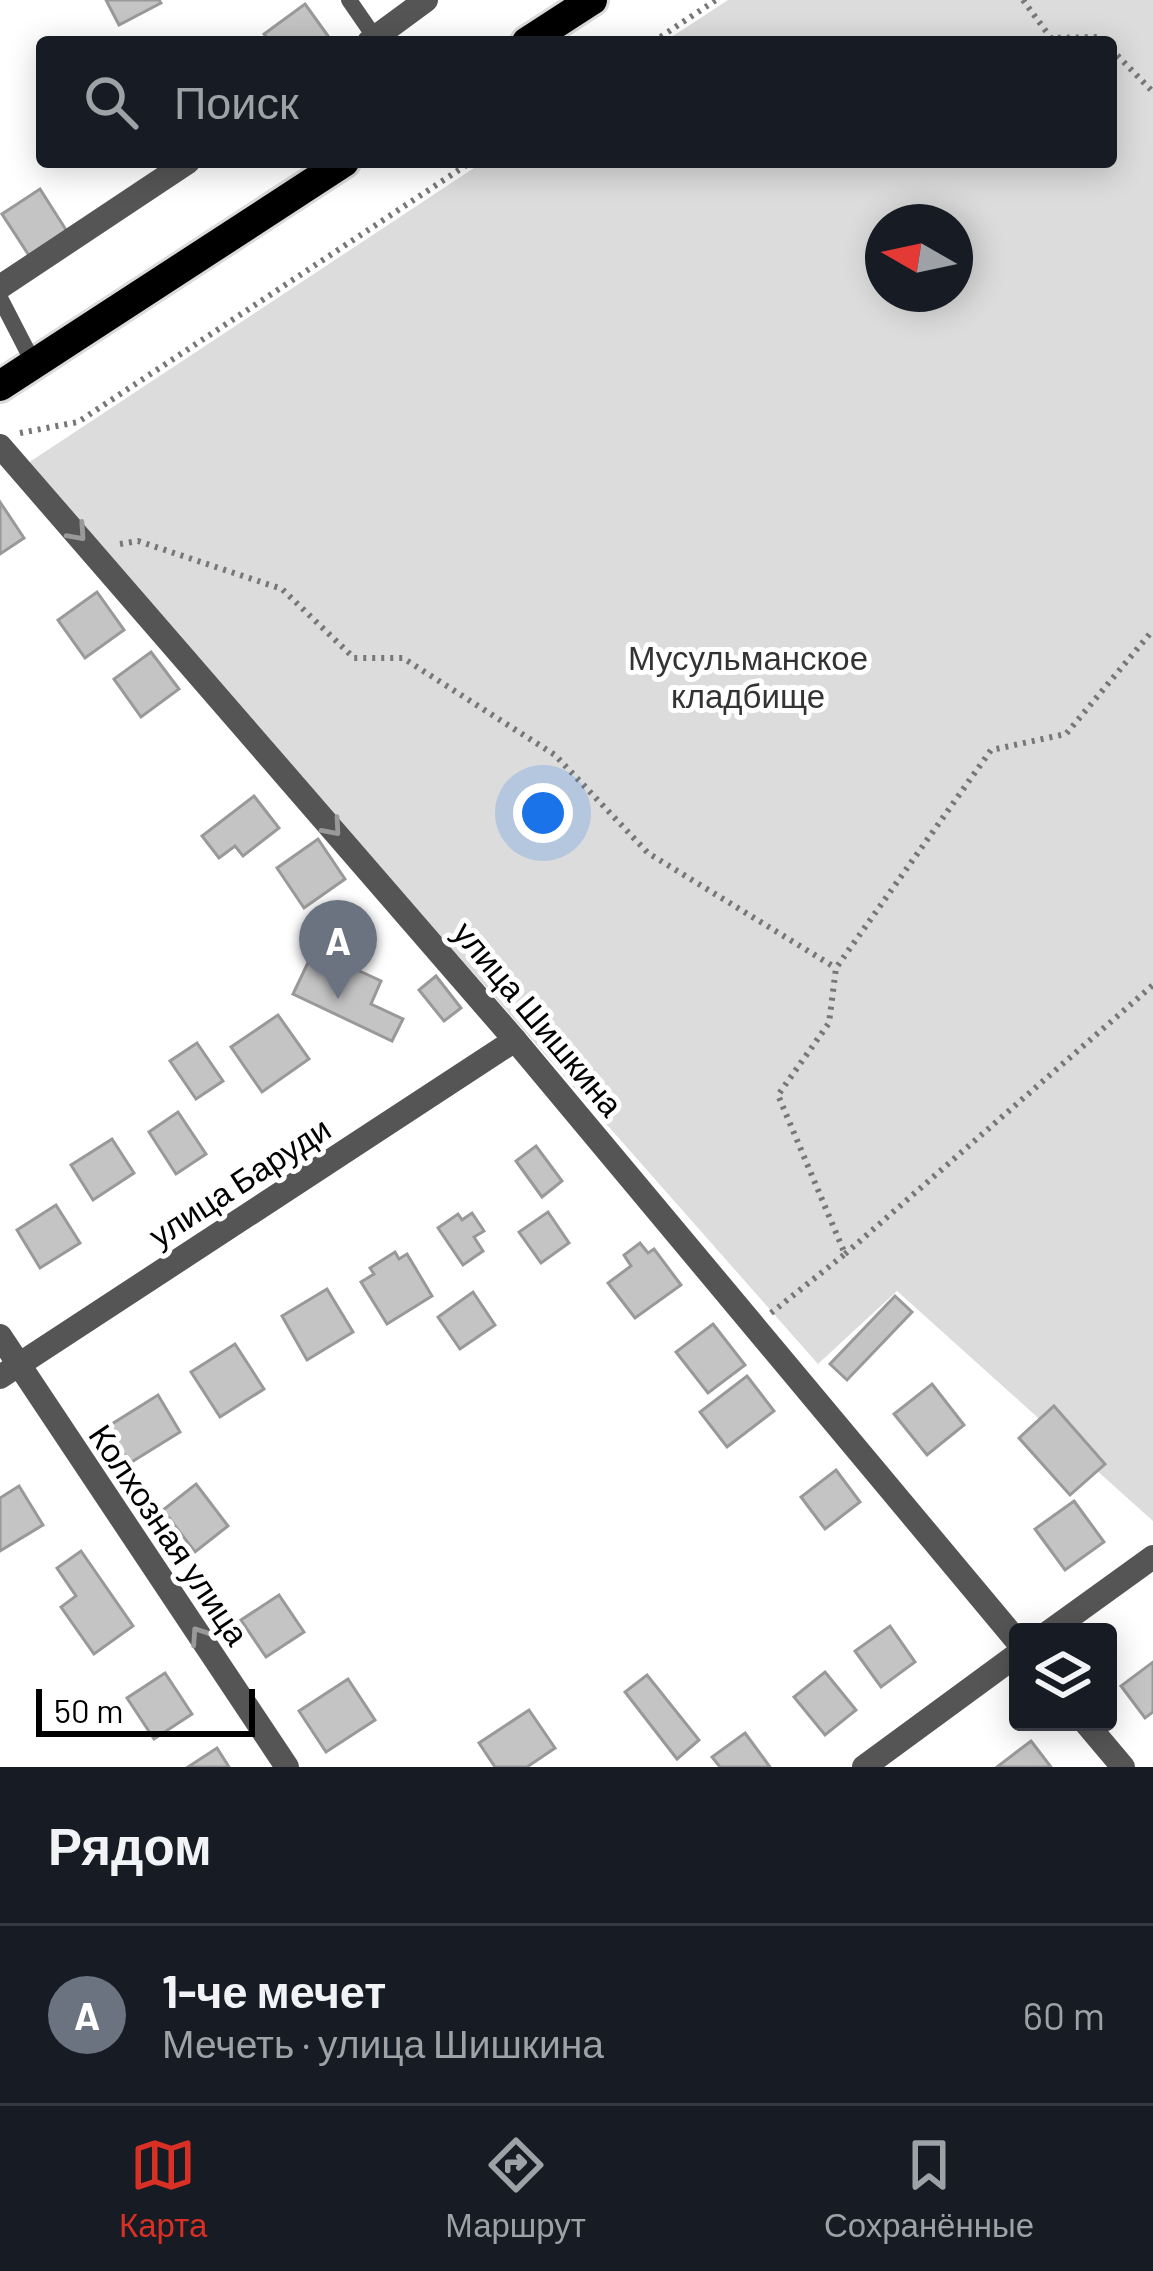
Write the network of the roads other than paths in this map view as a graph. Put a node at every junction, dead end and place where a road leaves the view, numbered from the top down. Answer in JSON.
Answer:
{"nodes":[{"id":1,"x":349,"y":0,"type":"edge"},
{"id":2,"x":426,"y":0,"type":"edge"},
{"id":3,"x":592,"y":0,"type":"edge"},
{"id":4,"x":372,"y":36,"type":"edge"},
{"id":5,"x":379,"y":36,"type":"edge"},
{"id":6,"x":536,"y":36,"type":"edge"},
{"id":7,"x":179,"y":168,"type":"edge"},
{"id":8,"x":335,"y":168,"type":"edge"},
{"id":9,"x":0,"y":287,"type":"edge"},
{"id":10,"x":0,"y":298,"type":"edge"},
{"id":11,"x":34,"y":364,"type":"junction"},
{"id":12,"x":0,"y":386,"type":"edge"},
{"id":13,"x":0,"y":441,"type":"edge"},
{"id":14,"x":515,"y":1040,"type":"junction"},
{"id":15,"x":0,"y":1336,"type":"edge"},
{"id":16,"x":9,"y":1371,"type":"edge"},
{"id":17,"x":1153,"y":1557,"type":"edge"},
{"id":18,"x":1061,"y":1623,"type":"edge"},
{"id":19,"x":1009,"y":1631,"type":"edge"},
{"id":20,"x":1009,"y":1661,"type":"edge"},
{"id":21,"x":1093,"y":1731,"type":"edge"},
{"id":22,"x":287,"y":1767,"type":"edge"},
{"id":23,"x":864,"y":1767,"type":"edge"},
{"id":24,"x":1123,"y":1767,"type":"edge"}],
"edges":[{"from":1,"to":4,"type":"lane"},
{"from":2,"to":5,"type":"street"},
{"from":3,"to":6,"type":"main road"},
{"from":7,"to":9,"type":"street"},
{"from":8,"to":11,"type":"main road"},
{"from":10,"to":11,"type":"lane"},
{"from":11,"to":12,"type":"main road"},
{"from":13,"to":14,"type":"street","name":"улица Шишкина","one_way":true},
{"from":14,"to":16,"type":"street","name":"улица Баруди"},
{"from":14,"to":19,"type":"street","name":"улица Шишкина"},
{"from":15,"to":16,"type":"street","name":"Колхозная улица"},
{"from":22,"to":16,"type":"street","name":"Колхозная улица","one_way":true},
{"from":17,"to":18,"type":"street"},
{"from":20,"to":23,"type":"street"},
{"from":21,"to":24,"type":"street"}]}
